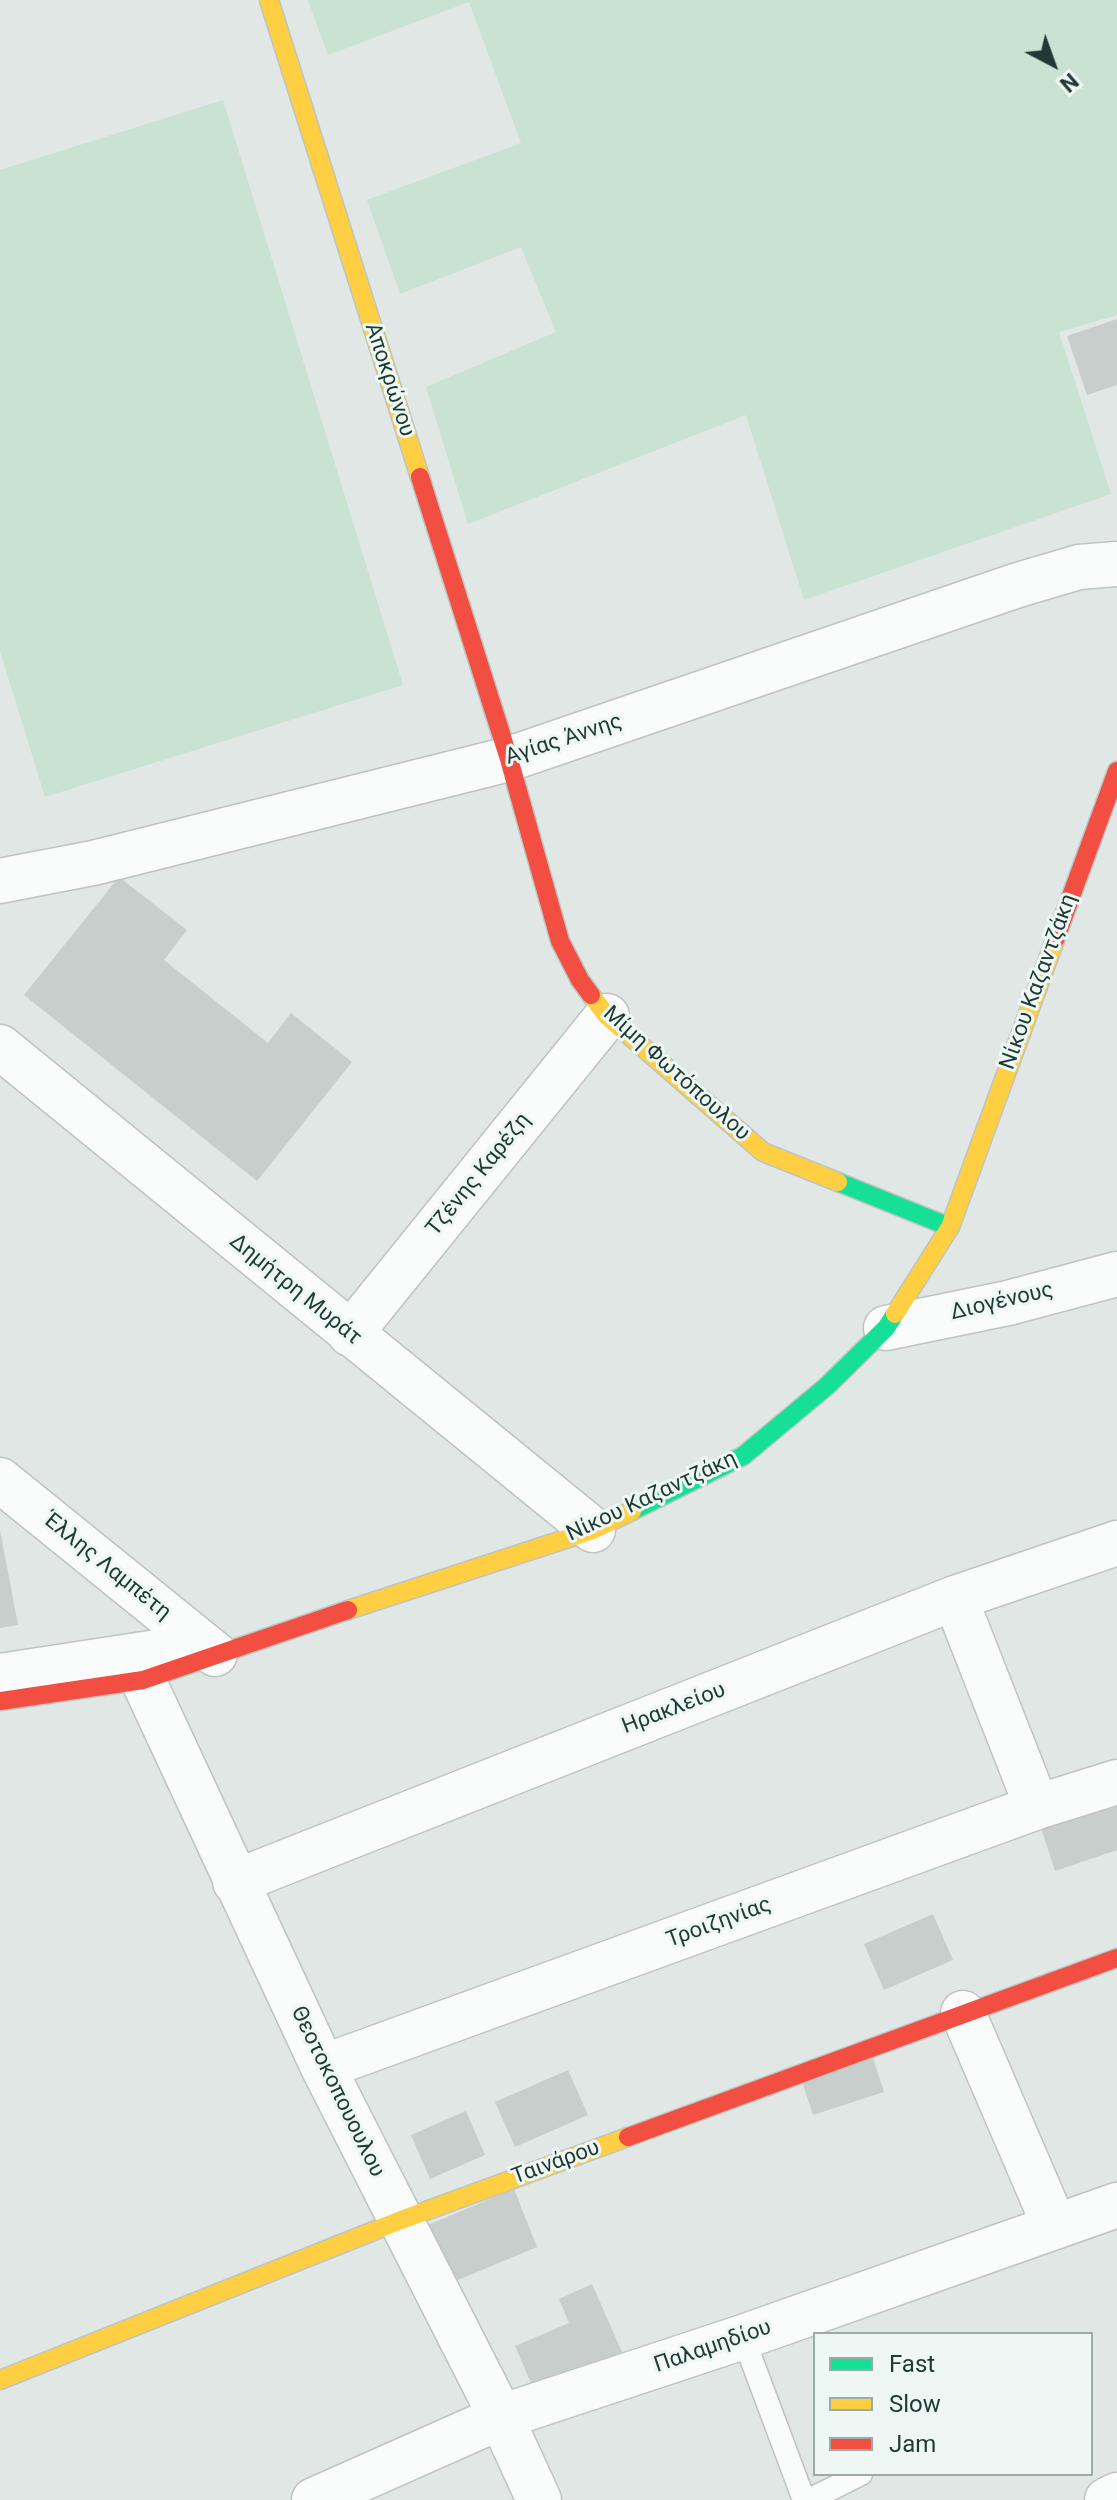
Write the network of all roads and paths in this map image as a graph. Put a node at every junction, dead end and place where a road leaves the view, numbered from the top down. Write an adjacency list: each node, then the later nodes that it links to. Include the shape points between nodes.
1 (269, 0): 3 (street, Αποκρώνου)
2 (1117, 564): 3 (street, Αγίας Άννης, via 1079,567 1018,585)
3 (509, 759): 5 (street, Αγίας Άννης); 6 (street, Μίμη Φωτόπουλου, via 560,941)
4 (1117, 771): 8 (street, Νίκου Καζαντζάκη)
5 (0, 881)
6 (607, 1016): 8 (street, Μίμη Φωτόπουλου, via 763,1152); 11 (street, Τζένης Καρέζη)
7 (0, 1047): 11 (street, Δημήτρη Μυράτ)
8 (950, 1227): 10 (street, Νίκου Καζαντζάκη)
9 (1117, 1274): 10 (street, Διογένους)
10 (886, 1328): 13 (street, Νίκου Καζαντζάκη, via 743,1456)
11 (350, 1334): 13 (street, Δημήτρη Μυράτ)
12 (0, 1480): 16 (street, Έλλης Λαμπέτη)
13 (593, 1530): 16 (street, Νίκου Καζαντζάκη)
14 (1117, 1543): 15 (street, Ηρακλείου)
15 (955, 1598): 21 (street); 22 (street, Ηρακλείου)
16 (215, 1654): 17 (street, Νίκου Καζαντζάκη, via 157,1652); 18 (street, Νίκου Καζαντζάκη)
17 (0, 1676)
18 (143, 1680): 19 (street, Νίκου Καζαντζάκη); 22 (street, Θεοτοκοπουουλου)
19 (0, 1701)
20 (1117, 1782): 21 (street, Τροιζηνίας)
21 (1037, 1807): 25 (street, Τροιζηνίας)
22 (235, 1882): 25 (street, Θεοτοκοπουουλου)
23 (1117, 1958): 24 (street, Ταινάρου)
24 (963, 2013): 27 (street, Ταινάρου); 28 (street)
25 (323, 2067): 27 (street, Θεοτοκοπουουλου)
26 (1117, 2205): 28 (street, Παλαμηδίου)
27 (401, 2220): 30 (street, Ταινάρου); 31 (street, Θεοτοκοπουουλου)
28 (1055, 2227): 29 (street, Παλαμηδίου)
29 (743, 2337): 31 (street, Παλαμηδίου); 36 (lane)
30 (0, 2380)
31 (501, 2417): 34 (street, Παλαμηδίου); 35 (street, Θεοτοκοπουουλου)
32 (857, 2476): 36 (lane)
33 (1117, 2495): 37 (street)
34 (314, 2500)
35 (539, 2500)
36 (807, 2500)
37 (1107, 2500)

